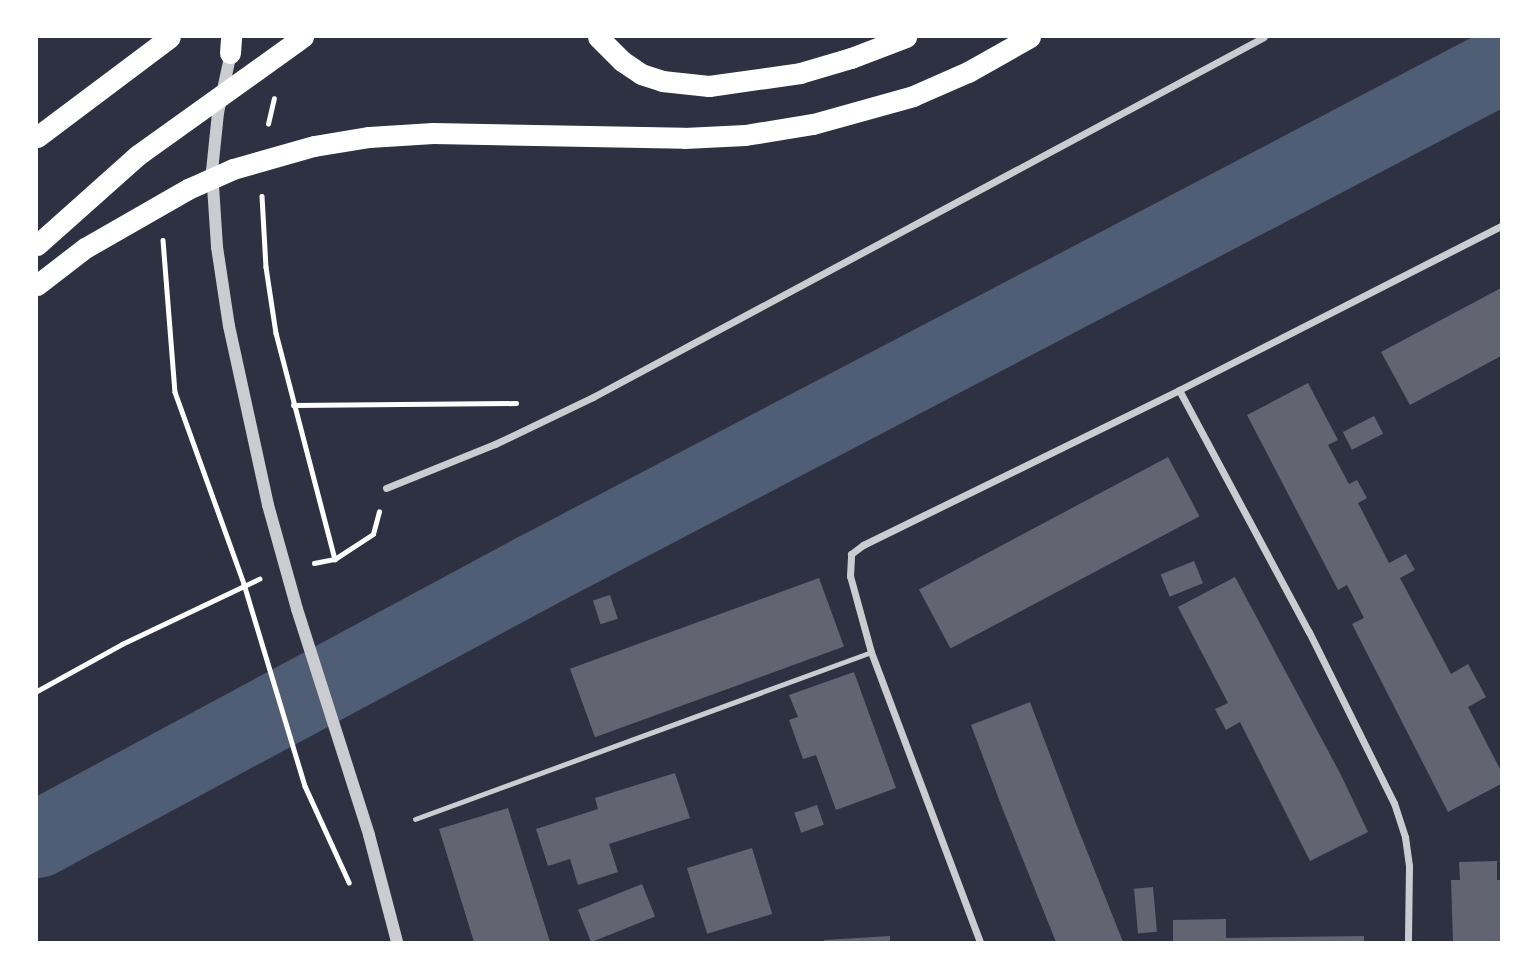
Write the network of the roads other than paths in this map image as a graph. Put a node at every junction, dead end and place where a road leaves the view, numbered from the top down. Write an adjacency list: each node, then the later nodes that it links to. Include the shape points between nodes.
1 (170, 37): 8 (highway)
2 (303, 37): 10 (highway, via 138,155)
3 (598, 37): 4 (highway, via 641,74 709,86 800,73)
4 (906, 37)
5 (1030, 37): 11 (highway, via 913,96 813,124 745,135 433,133 369,137 300,150 233,169 141,214)
6 (1265, 37): 13 (street, via 593,397 495,444)
7 (233, 42): 16 (street, via 212,171 217,247 247,416 297,608)
8 (37, 136)
9 (1501, 226): 12 (street)
10 (37, 246)
11 (37, 285)
12 (1179, 390): 14 (street, via 851,554 850,576); 18 (street, via 1309,632 1394,803 1409,866)
13 (386, 488)
14 (871, 652): 15 (lane); 17 (street)
15 (415, 819)
16 (397, 942)
17 (979, 942)
18 (1408, 942)

